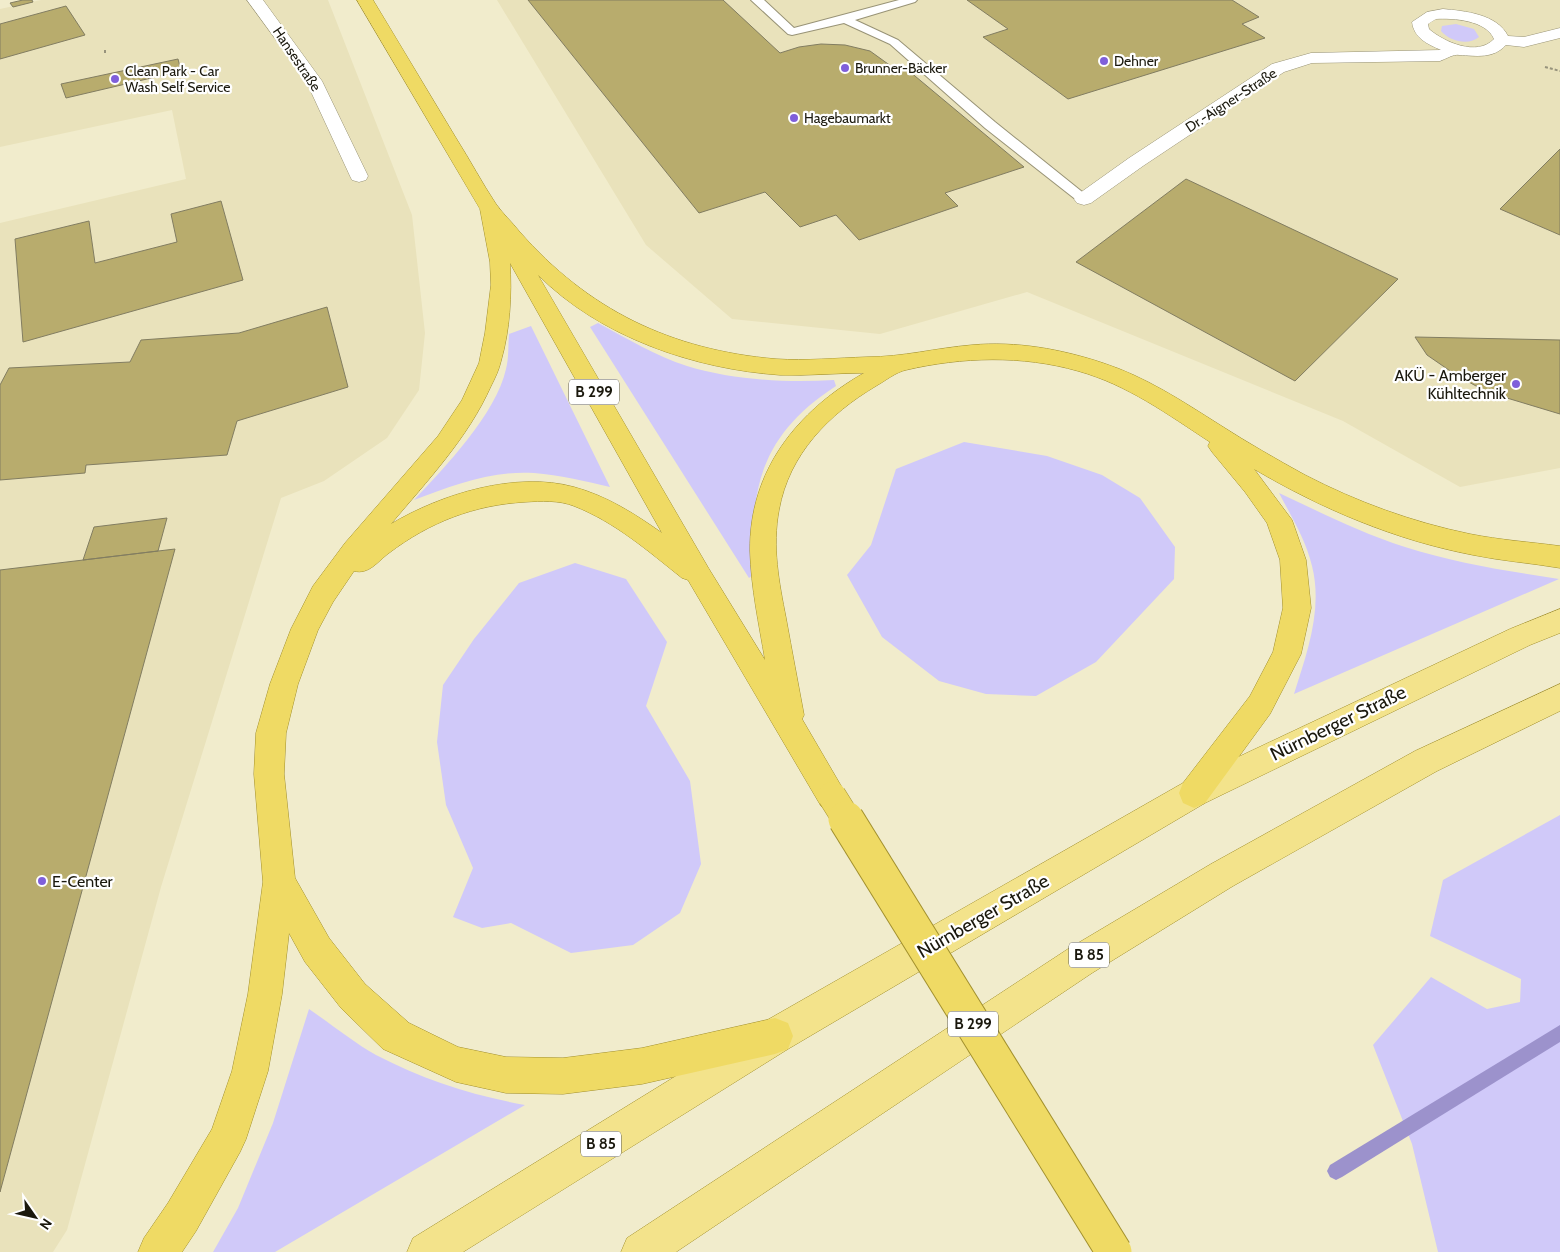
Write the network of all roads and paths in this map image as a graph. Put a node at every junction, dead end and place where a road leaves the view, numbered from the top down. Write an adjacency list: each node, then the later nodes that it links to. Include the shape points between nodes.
1 (255, 0): 11 (street, Hansestraße, via 314,81)
2 (365, 0): 13 (highway, B 299)
3 (757, 0): 5 (lane, via 792,32)
4 (911, 0): 5 (lane)
5 (845, 19): 12 (lane, via 894,42 990,125)
6 (1560, 32): 7 (street, via 1524,42)
7 (1502, 40): 9 (street, Dr.-Aigner-Straße, via 1499,46 1487,51); 9 (street, Dr.-Aigner-Straße, via 1498,31 1469,17 1432,15 1420,22 1426,37)
8 (105, 50): 10 (path)
9 (1456, 50): 12 (street, Dr.-Aigner-Straße, via 1440,56 1311,58 1278,68)
10 (105, 56)
11 (358, 176)
12 (1084, 199)
13 (489, 208): 14 (highway, via 538,264 568,291 601,312 663,342 730,361 774,367); 17 (highway, B 299); 18 (highway, via 501,284 490,363 472,403 446,442 354,550)
14 (899, 364): 15 (highway, via 984,352 1031,354 1115,375 1155,393); 21 (highway, via 834,403 809,425 774,479 766,508 763,549)
15 (1201, 424): 16 (highway, via 1315,491 1394,524 1482,547); 22 (highway, via 1254,485 1278,520 1294,560 1297,608 1288,654 1260,706)
16 (1560, 556)
17 (700, 577): 18 (highway, via 642,532 608,512 579,498 541,491 494,494 455,503 410,525 376,547); 21 (highway, B 299)
18 (323, 594): 23 (highway, via 305,629 284,684 271,733 269,774)
19 (1560, 621): 22 (main road, Nürnberger Straße / B 85, via 1339,722)
20 (1560, 697): 27 (main road, B 85, via 1426,761 1222,874 1080,961)
21 (792, 733): 28 (highway, B 299, bridge)
22 (1194, 793): 24 (main road, Nürnberger Straße / B 85)
23 (279, 882): 24 (highway, via 317,950 353,996 396,1036 456,1064 506,1075 563,1076 642,1066); 25 (highway, via 265,994 250,1072 227,1139)
24 (775, 1036): 26 (main road, Nürnberger Straße / B 85)
25 (158, 1252)
26 (427, 1252)
27 (641, 1252)
28 (1114, 1252)

